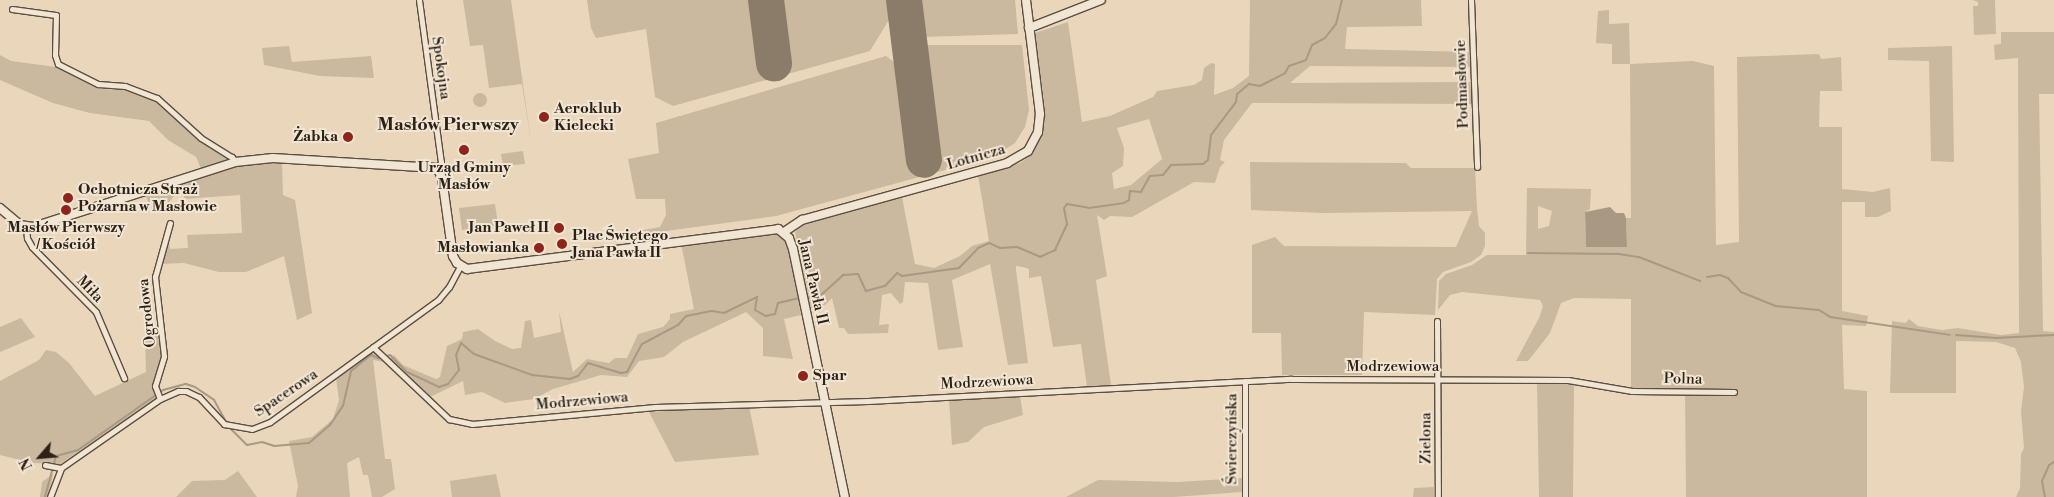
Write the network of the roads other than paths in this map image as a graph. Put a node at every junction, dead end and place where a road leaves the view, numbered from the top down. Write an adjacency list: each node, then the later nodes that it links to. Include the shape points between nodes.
1 (419, 0): 9 (street, Spokojna, via 441,162)
2 (1026, 0): 6 (street, Lotnicza)
3 (1101, 0): 6 (street)
4 (1471, 0): 8 (street, Podmasłowie)
5 (12, 8): 7 (street, via 56,15 55,56 58,64 98,84 125,86 157,98)
6 (1030, 28): 13 (street, Lotnicza, via 1040,124 1034,144 1022,156 802,220)
7 (235, 162): 9 (street, via 273,158 426,165); 12 (street, via 136,191 42,225)
8 (1477, 167)
9 (438, 169): 14 (street, via 452,252)
10 (0, 208): 12 (street)
11 (170, 223): 22 (street, Ogrodowa, via 155,277 164,356 155,391)
12 (26, 227): 17 (street, Miła, via 32,247 96,312)
13 (784, 232): 14 (street, Jana Pawła II, via 770,228 473,270); 23 (street, Jana Pawła II, via 792,242)
14 (460, 266): 16 (street, Spacerowa, via 445,293)
15 (1436, 321): 18 (street, Zielona)
16 (375, 349): 22 (street, Spacerowa, via 270,422 252,429 227,424 194,393 178,391); 23 (street, Modrzewiowa, via 450,419 472,424 655,407)
17 (124, 378)
18 (1438, 379): 19 (street, Modrzewiowa); 20 (street, Modrzewiowa, via 1568,380); 29 (street, Zielona)
19 (1245, 380): 23 (street, Modrzewiowa); 28 (street, Świerczyńska)
20 (1632, 391): 21 (street, Polna)
21 (1734, 392)
22 (159, 398): 25 (street, Spacerowa)
23 (825, 402): 27 (street, Jana Pawła II)
24 (47, 465): 25 (street)
25 (61, 468): 26 (street)
26 (50, 497)
27 (845, 497)
28 (1245, 497)
29 (1438, 497)

